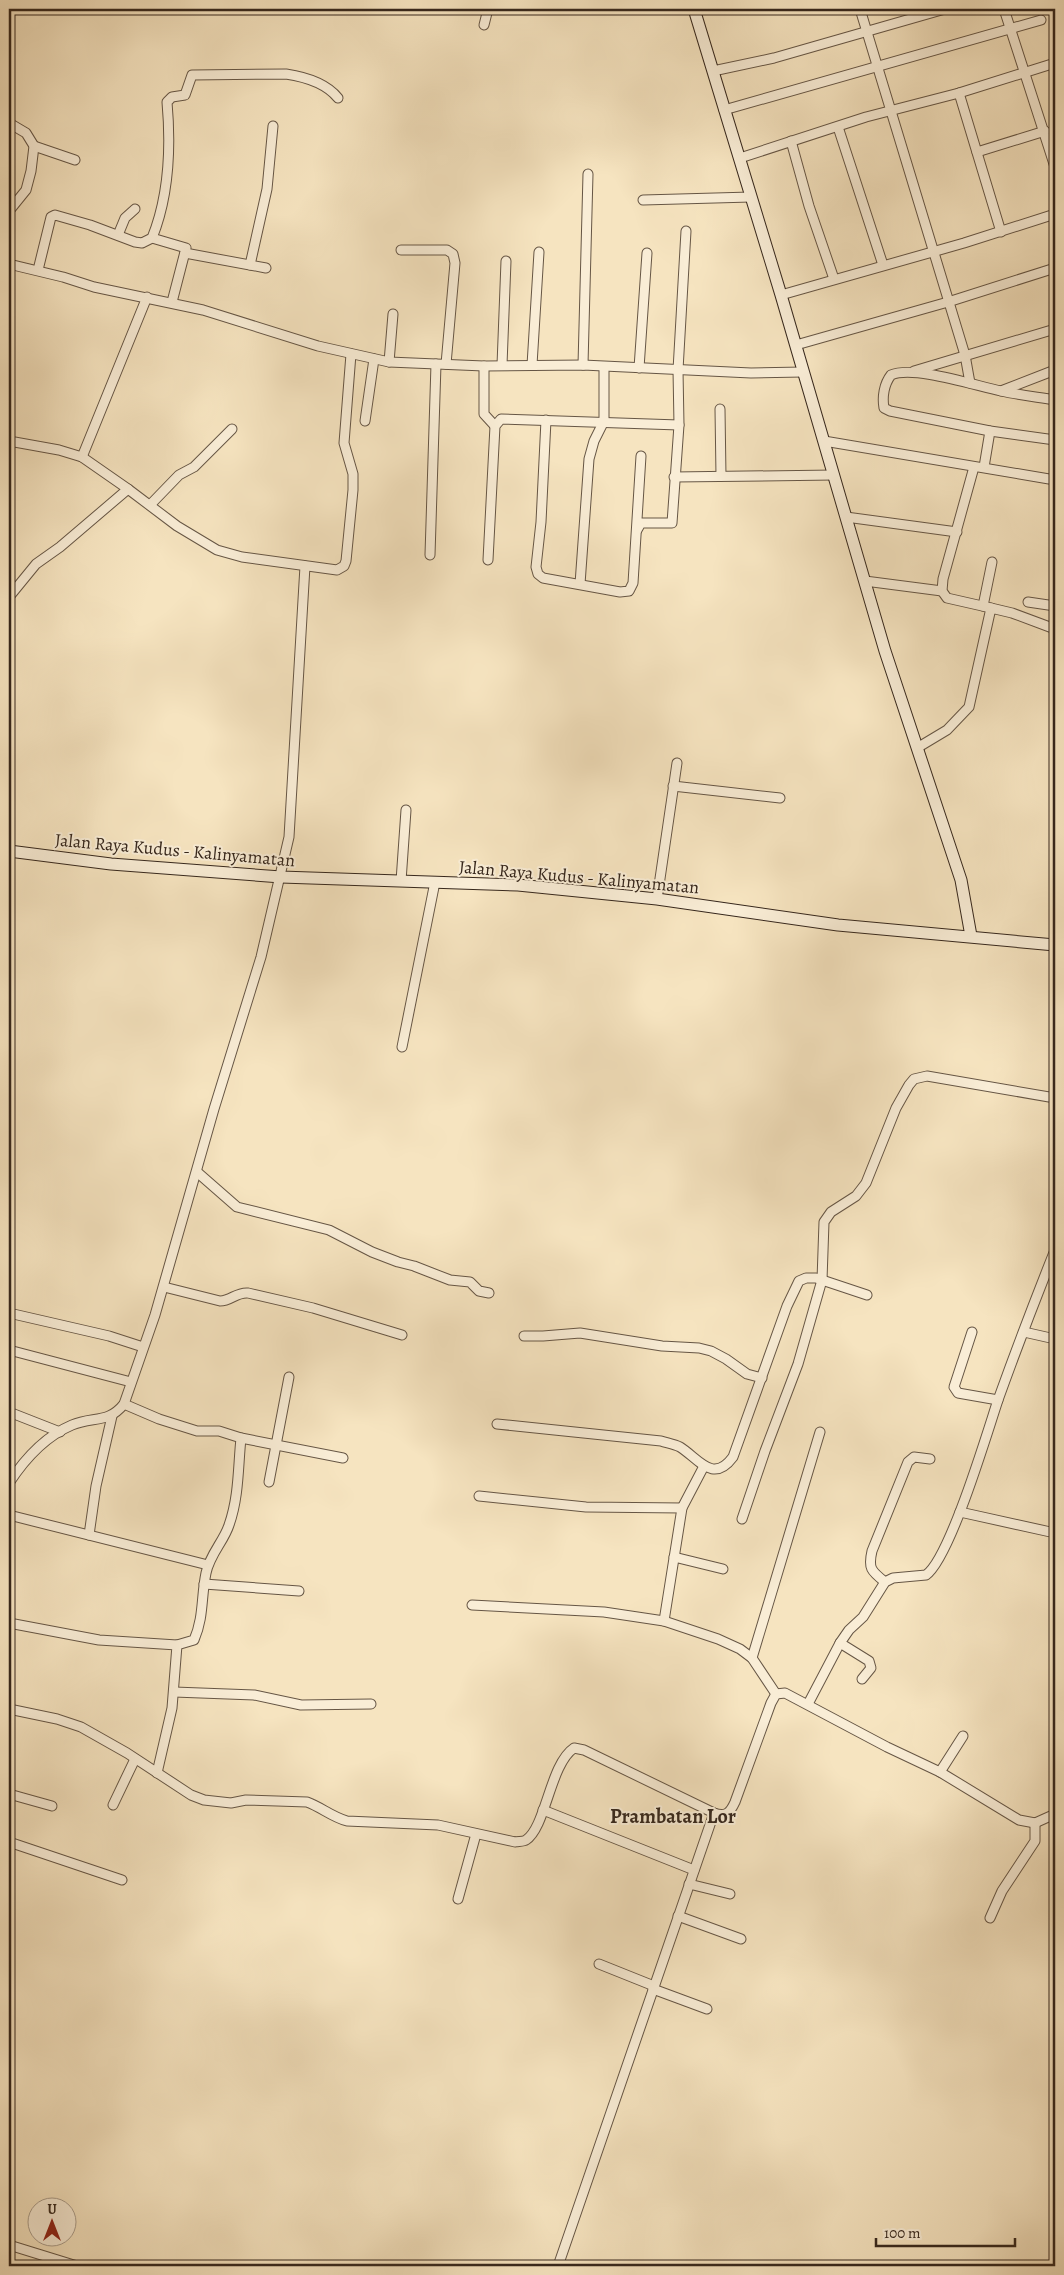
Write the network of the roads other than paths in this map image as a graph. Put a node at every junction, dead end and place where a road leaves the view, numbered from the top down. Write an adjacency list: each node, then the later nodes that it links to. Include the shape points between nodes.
1 (488, 9): 7 (street)
2 (694, 9): 12 (main road)
3 (860, 9): 9 (street)
4 (945, 9): 9 (street)
5 (1004, 9): 8 (street)
6 (1041, 20): 8 (street)
7 (484, 25)
8 (1010, 29): 11 (street); 13 (street)
9 (866, 32): 11 (street); 12 (street)
10 (1055, 63): 13 (street)
11 (877, 67): 16 (street); 17 (street)
12 (713, 71): 16 (main road)
13 (1026, 73): 14 (street); 21 (street)
14 (960, 93): 17 (street); 24 (street)
15 (338, 98): 37 (street, via 330,89 301,76 192,75 185,95 172,97 167,102 169,163)
16 (724, 110): 25 (main road)
17 (890, 110): 20 (street); 39 (street)
18 (9, 123): 23 (street, via 26,133)
19 (273, 126): 46 (street, via 267,189)
20 (838, 127): 22 (street); 45 (street)
21 (1045, 131): 24 (street); 27 (street)
22 (791, 141): 25 (street); 50 (street)
23 (34, 146): 26 (street); 32 (street, via 26,190)
24 (977, 152): 35 (street)
25 (740, 158): 29 (main road)
26 (75, 160)
27 (1055, 167)
28 (588, 174): 66 (street)
29 (751, 197): 30 (street); 51 (main road)
30 (643, 200)
31 (135, 209): 36 (street, via 125,218)
32 (9, 211)
33 (1055, 214): 35 (street)
34 (686, 231): 70 (street)
35 (1000, 232): 39 (street)
36 (118, 235): 37 (street, via 139,243); 49 (street, via 64,216 52,216)
37 (152, 238): 41 (street, via 186,248)
38 (401, 250): 63 (street, via 447,250 453,254 455,263)
39 (933, 251): 45 (street); 54 (street)
40 (538, 252): 65 (street)
41 (185, 253): 46 (street); 53 (street)
42 (647, 253): 69 (street)
43 (506, 261): 64 (street)
44 (9, 264): 49 (street)
45 (883, 264): 50 (street)
46 (250, 265): 47 (street)
47 (266, 268)
48 (1055, 268): 54 (street)
49 (38, 270): 52 (street, via 94,288)
50 (834, 279): 51 (street)
51 (781, 295): 57 (main road)
52 (146, 298): 53 (street); 89 (street)
53 (172, 302): 58 (street)
54 (948, 302): 57 (street); 59 (street)
55 (393, 314): 61 (street)
56 (1055, 329): 59 (street)
57 (796, 345): 72 (main road)
58 (351, 354): 60 (street); 103 (street, via 344,443 353,474 353,490 346,561 337,570)
59 (964, 355): 73 (street); 74 (street)
60 (374, 359): 61 (street); 79 (street)
61 (389, 362): 62 (street)
62 (436, 364): 63 (street); 100 (street)
63 (446, 364): 67 (street)
64 (502, 365): 65 (street); 67 (street)
65 (532, 365): 66 (street)
66 (583, 365): 68 (street)
67 (484, 366): 82 (street, via 484,414)
68 (604, 368): 69 (street); 80 (street)
69 (639, 368): 70 (street)
70 (678, 370): 72 (street); 81 (street)
71 (1055, 370): 75 (street)
72 (803, 372): 87 (main road)
73 (913, 372): 74 (street); 84 (street, via 891,375 885,387 884,408)
74 (970, 383): 75 (street)
75 (1001, 391): 76 (street)
76 (1055, 400)
77 (720, 409): 92 (street)
78 (546, 420): 80 (street); 82 (street, via 506,418); 105 (street, via 542,522 536,567 544,578)
79 (365, 421)
80 (604, 421): 81 (street); 105 (street, via 589,459)
81 (679, 425): 93 (street)
82 (495, 426): 101 (street)
83 (232, 429): 96 (street, via 194,468 179,476)
84 (990, 431): 85 (street); 90 (street)
85 (1055, 440)
86 (9, 441): 89 (street)
87 (824, 441): 90 (street); 91 (main road)
88 (641, 456): 98 (street)
89 (82, 457): 95 (street)
90 (979, 467): 94 (street); 99 (street)
91 (834, 475): 92 (street); 97 (main road)
92 (721, 476): 93 (street)
93 (674, 477): 98 (street, via 672,523 641,523)
94 (1055, 480)
95 (128, 488): 96 (street); 107 (street, via 36,564)
96 (150, 505): 103 (street, via 222,552)
97 (846, 517): 99 (street); 104 (main road)
98 (637, 530): 105 (street, via 633,583 629,591)
99 (956, 532): 106 (street)
100 (430, 555)
101 (488, 560)
102 (992, 562): 110 (street)
103 (305, 566): 118 (street, via 289,836)
104 (865, 581): 106 (street); 112 (main road)
105 (580, 584)
106 (942, 591): 110 (street, via 947,598)
107 (9, 597)
108 (1028, 602): 109 (street)
109 (1055, 606)
110 (987, 607): 111 (street); 112 (street, via 969,707 948,730)
111 (1055, 629)
112 (917, 748): 122 (main road, via 962,880)
113 (677, 763): 114 (street)
114 (673, 786): 115 (street); 121 (street)
115 (780, 798)
116 (406, 810): 119 (street)
117 (9, 851): 118 (main road, Jalan Raya Kudus - Kalinyamatan, via 111,864)
118 (281, 877): 119 (main road, Jalan Raya Kudus - Kalinyamatan); 126 (street)
119 (401, 881): 120 (main road, Jalan Raya Kudus - Kalinyamatan)
120 (435, 882): 121 (main road, Jalan Raya Kudus - Kalinyamatan, via 518,885); 124 (street)
121 (657, 899): 122 (main road, Jalan Raya Kudus - Kalinyamatan, via 838,925)
122 (971, 936): 123 (main road, Jalan Raya Kudus - Kalinyamatan)
123 (1055, 945)
124 (402, 1047)
125 (1055, 1098): 128 (street, via 927,1076 914,1079 896,1108 866,1183 856,1196 831,1212 824,1222)
126 (197, 1172): 129 (street); 130 (street, via 238,1206 329,1230 372,1252 450,1280 470,1282 479,1291)
127 (1055, 1250): 134 (street)
128 (822, 1280): 131 (street); 141 (street, via 806,1278 799,1281 793,1290); 161 (street, via 798,1364)
129 (164, 1287): 135 (street, via 220,1301 248,1293); 138 (street)
130 (489, 1293)
131 (867, 1295)
132 (9, 1313): 138 (street)
133 (972, 1332): 143 (street, via 955,1390)
134 (1024, 1332): 137 (street); 143 (street)
135 (402, 1335)
136 (524, 1336): 141 (street, via 580,1333 662,1346 699,1348 726,1359 747,1374)
137 (1055, 1339)
138 (143, 1347): 142 (street)
139 (9, 1350): 142 (street)
140 (289, 1377): 151 (street)
141 (762, 1378): 154 (street, via 733,1457 720,1469 711,1470)
142 (131, 1382): 144 (street)
143 (998, 1400): 159 (street)
144 (124, 1404): 146 (street); 150 (street, via 197,1431 219,1431)
145 (9, 1412): 148 (street)
146 (112, 1416): 148 (street, via 82,1421); 163 (street)
147 (497, 1424): 154 (street, via 661,1441 678,1446)
148 (60, 1432): 156 (street, via 26,1460)
149 (820, 1432): 175 (street)
150 (241, 1438): 151 (street); 165 (street, via 238,1482 230,1522)
151 (275, 1445): 152 (street); 155 (street)
152 (343, 1458)
153 (930, 1459): 167 (street, via 914,1457 908,1462 872,1550 869,1564 874,1574)
154 (704, 1466): 158 (street)
155 (269, 1482)
156 (9, 1483)
157 (479, 1496): 158 (street, via 586,1507)
158 (682, 1508): 164 (street)
159 (960, 1512): 162 (street); 167 (street, via 929,1573)
160 (9, 1515): 163 (street)
161 (742, 1519)
162 (1055, 1533)
163 (89, 1535): 165 (street)
164 (674, 1557): 166 (street); 171 (street)
165 (208, 1565): 168 (street)
166 (723, 1569)
167 (884, 1582): 173 (street, via 863,1617)
168 (204, 1584): 169 (street); 174 (street, via 203,1611 194,1640)
169 (299, 1592)
170 (472, 1605): 171 (street, via 604,1612)
171 (664, 1621): 175 (street, via 730,1644)
172 (9, 1624): 174 (street, via 99,1640)
173 (840, 1643): 176 (street, via 869,1661 871,1668); 180 (street)
174 (177, 1645): 177 (street)
175 (752, 1658): 178 (street)
176 (862, 1679)
177 (174, 1692): 179 (street, via 254,1695 301,1705); 185 (street)
178 (776, 1694): 180 (street, via 790,1694); 190 (street, via 731,1810 725,1815)
179 (371, 1704)
180 (808, 1704): 184 (street)
181 (9, 1709): 183 (street, via 71,1723)
182 (963, 1736): 184 (street)
183 (135, 1759): 185 (street); 187 (street)
184 (940, 1772): 192 (street, via 1020,1820)
185 (157, 1773): 193 (street, via 204,1800 307,1802 347,1821 418,1822)
186 (9, 1794): 188 (street)
187 (113, 1805)
188 (52, 1806)
189 (543, 1810): 190 (street, via 555,1777 570,1751 577,1748); 193 (street, via 531,1835 521,1841); 195 (street)
190 (714, 1813): 195 (street)
191 (1055, 1814): 192 (street)
192 (1035, 1823): 201 (street, via 1035,1841 1002,1890)
193 (476, 1834): 199 (street)
194 (9, 1842): 196 (street)
195 (694, 1870): 197 (street)
196 (122, 1880)
197 (689, 1884): 198 (street); 200 (street)
198 (730, 1894)
199 (458, 1899)
200 (678, 1916): 202 (street); 204 (street)
201 (990, 1918)
202 (741, 1939)
203 (599, 1964): 204 (street)
204 (654, 1987): 205 (street); 208 (street)
205 (707, 2009)
206 (9, 2245): 207 (street)
207 (78, 2266)
208 (558, 2266)

